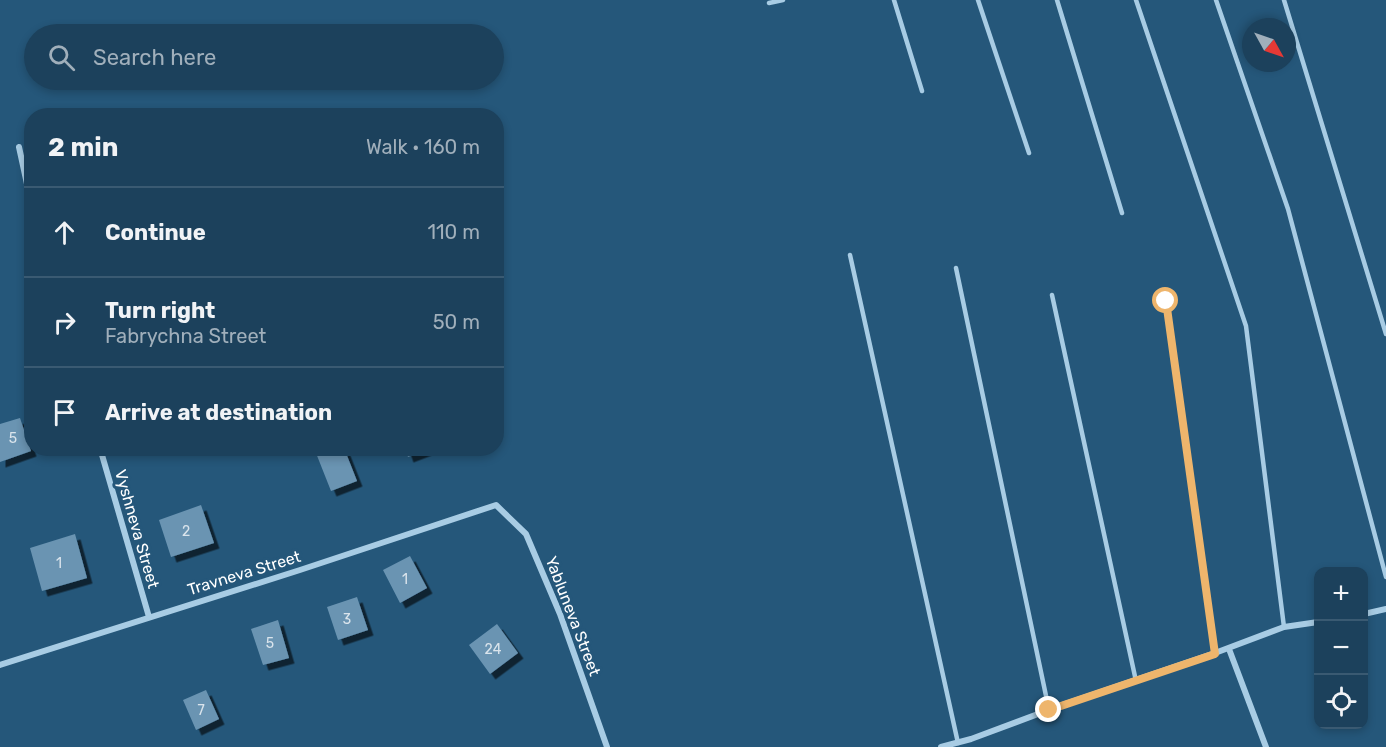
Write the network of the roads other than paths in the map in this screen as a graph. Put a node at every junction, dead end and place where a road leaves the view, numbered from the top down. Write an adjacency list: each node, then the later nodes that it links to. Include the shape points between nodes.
1 (783, 0): 8 (lane)
2 (894, 0): 9 (lane)
3 (978, 0): 11 (lane)
4 (1057, 0): 13 (lane)
5 (1136, 0): 26 (lane, via 1246,326)
6 (1216, 0): 21 (lane, via 1288,209)
7 (1284, 0): 18 (lane)
8 (769, 3)
9 (921, 91)
10 (19, 147): 12 (street)
11 (1029, 153)
12 (24, 170)
13 (1122, 213)
14 (850, 255): 33 (lane)
15 (956, 268): 31 (lane)
16 (1052, 295): 30 (lane)
17 (1166, 301): 28 (lane)
18 (1386, 334)
19 (102, 456): 24 (street, Vyshneva Street)
20 (496, 505): 24 (street, Travneva Street); 34 (street, Yabluneva Street, via 526,534 560,614)
21 (1386, 577)
22 (1386, 609): 23 (street)
23 (1368, 613)
24 (149, 617): 29 (street, Travneva Street)
25 (1314, 623): 26 (street)
26 (1284, 627): 27 (street)
27 (1229, 649): 28 (street); 37 (street)
28 (1215, 654): 30 (street)
29 (0, 665)
30 (1136, 681): 31 (street)
31 (1049, 710): 32 (street)
32 (971, 739): 33 (street); 36 (street)
33 (958, 742): 35 (street)
34 (607, 747)
35 (941, 747)
36 (974, 747)
37 (1266, 747)

